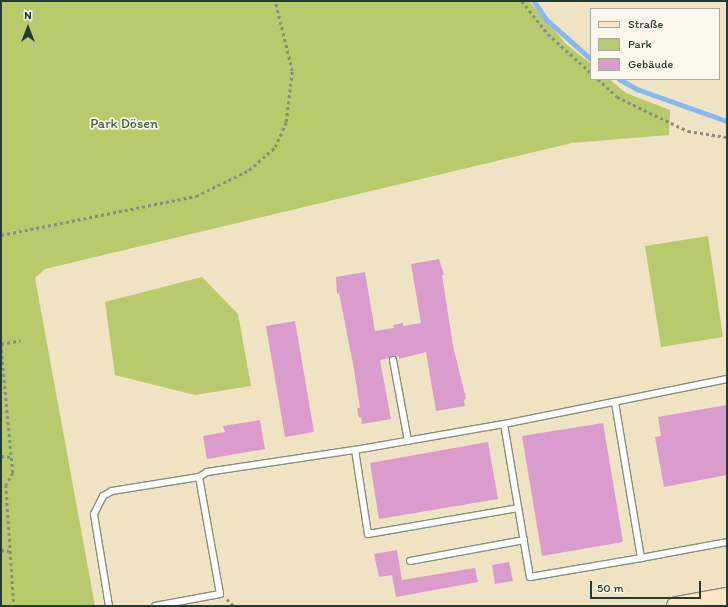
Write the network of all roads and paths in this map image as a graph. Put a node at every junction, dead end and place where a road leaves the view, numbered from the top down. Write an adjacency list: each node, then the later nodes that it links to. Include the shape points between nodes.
1 (275, 1): 6 (path, via 292,71 286,122 276,147 254,165 196,196)
2 (522, 1): 3 (path, via 548,34)
3 (590, 72)
4 (599, 80): 5 (path, via 617,97 688,131)
5 (727, 137)
6 (1, 235)
7 (21, 340): 8 (path)
8 (1, 344): 16 (path)
9 (393, 360): 13 (lane)
10 (727, 379): 11 (lane)
11 (615, 402): 12 (lane); 23 (lane)
12 (504, 424): 13 (lane); 18 (lane)
13 (408, 441): 14 (lane)
14 (355, 450): 17 (lane, via 207,472); 18 (lane, via 368,534)
15 (1, 456): 16 (path)
16 (10, 457): 22 (path, via 12,473 6,485)
17 (199, 478): 27 (lane, via 112,491 103,496 94,514); 28 (lane, via 220,594)
18 (518, 508): 19 (lane)
19 (524, 540): 23 (lane, via 530,577); 24 (lane)
20 (727, 542): 23 (lane)
21 (1, 550): 22 (path)
22 (9, 551): 26 (path)
23 (641, 558)
24 (410, 561)
25 (727, 598): 29 (main road)
26 (14, 606)
27 (109, 606)
28 (156, 606)
29 (676, 606)

